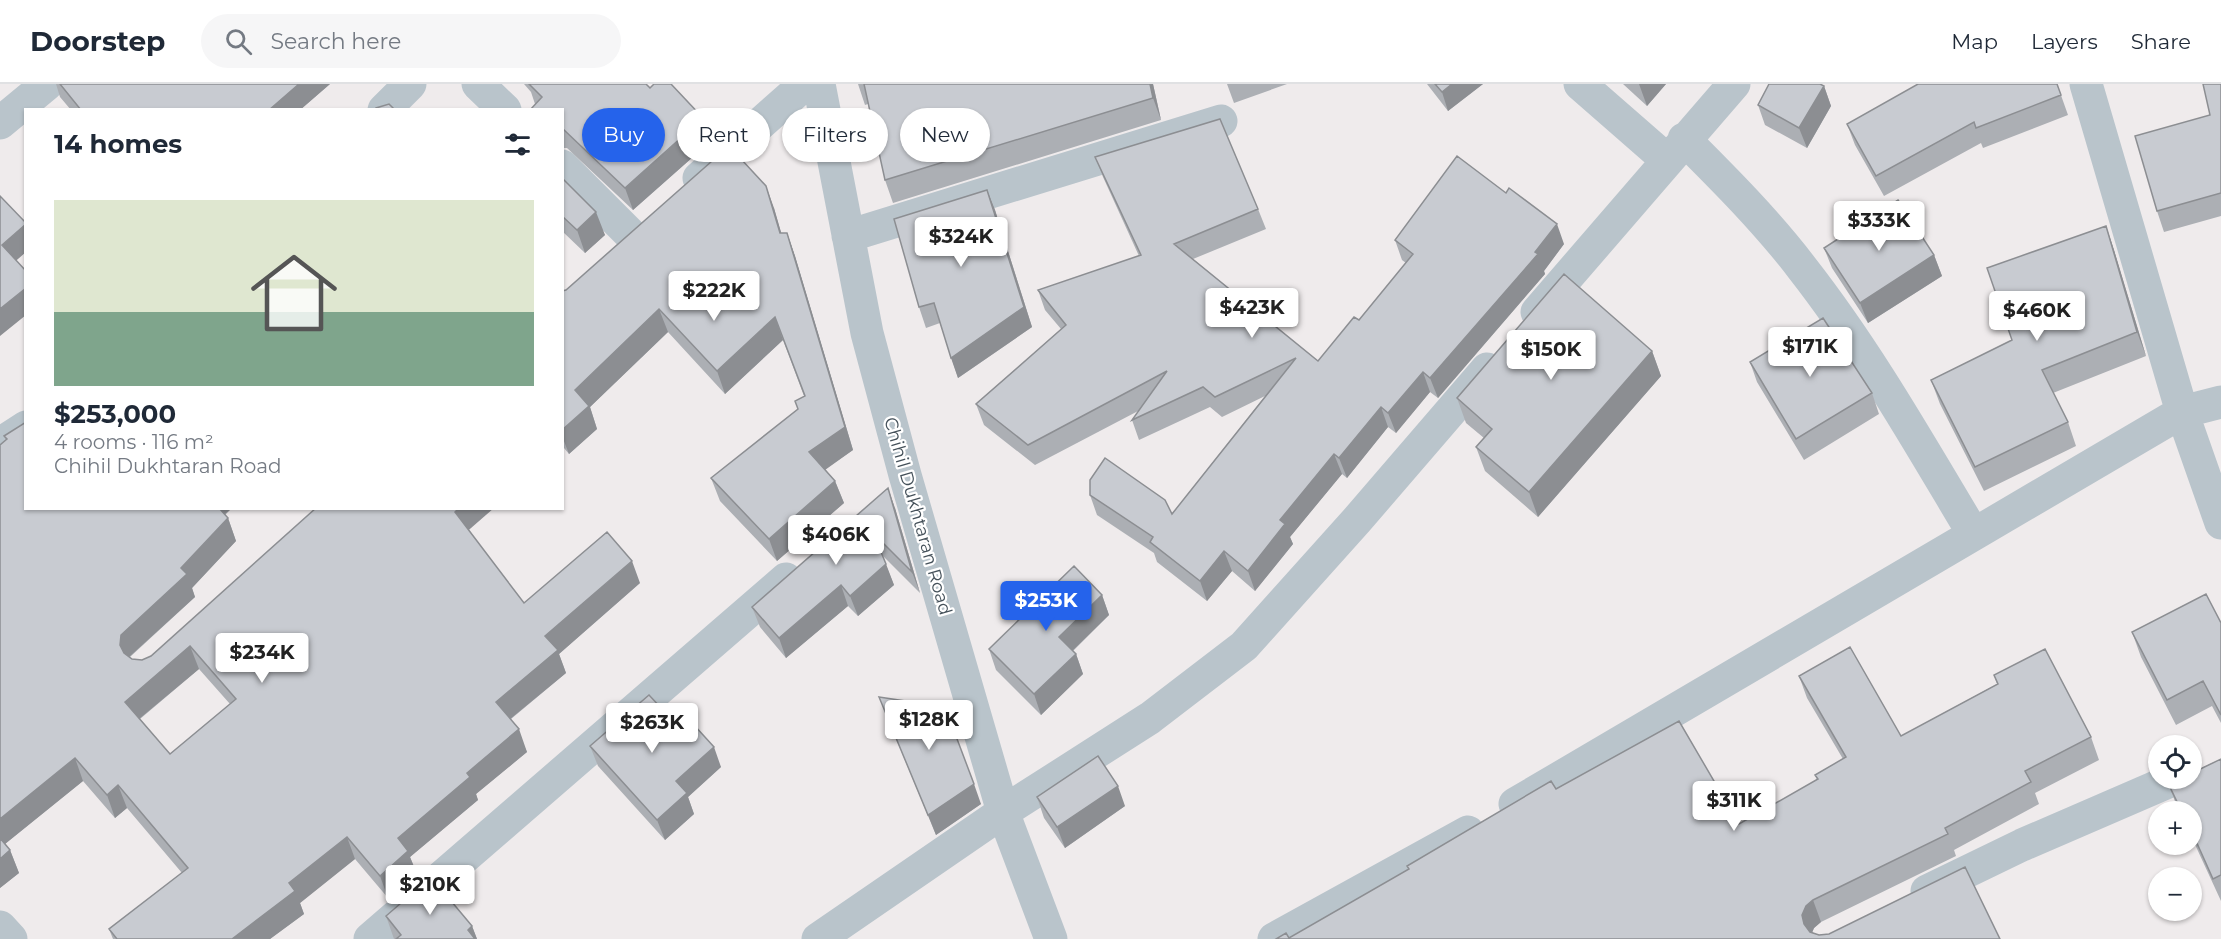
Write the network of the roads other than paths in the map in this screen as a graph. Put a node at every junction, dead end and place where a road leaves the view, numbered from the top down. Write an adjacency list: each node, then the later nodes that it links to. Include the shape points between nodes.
1 (410, 84): 9 (street)
2 (478, 84): 10 (street)
3 (805, 84): 15 (street)
4 (819, 84): 16 (street, Chihil Dukhtaran Road)
5 (1580, 84): 13 (street)
6 (1734, 84): 13 (street)
7 (2086, 84): 19 (street)
8 (34, 88): 12 (street)
9 (386, 108)
10 (503, 108)
11 (1221, 121): 16 (street)
12 (0, 123)
13 (1676, 149): 25 (street, via 1801,266 1891,397); 28 (street, via 1244,646 1150,718)
14 (564, 168): 15 (street)
15 (632, 236): 17 (street)
16 (848, 236): 22 (street, Chihil Dukhtaran Road, via 867,333)
17 (606, 259)
18 (2221, 402): 19 (street)
19 (2182, 412): 24 (street); 25 (street)
20 (24, 428): 21 (street)
21 (0, 444)
22 (905, 475): 23 (street); 28 (street, Chihil Dukhtaran Road)
23 (878, 499)
24 (2221, 523)
25 (1973, 533): 35 (street, via 1469,831)
26 (805, 562): 32 (street)
27 (2152, 789): 29 (street, via 2022,844)
28 (1003, 812): 33 (street); 34 (street, Chihil Dukhtaran Road)
29 (1904, 902)
30 (0, 927): 31 (street)
31 (11, 939)
32 (370, 939)
33 (818, 939)
34 (1051, 939)
35 (1274, 939)

